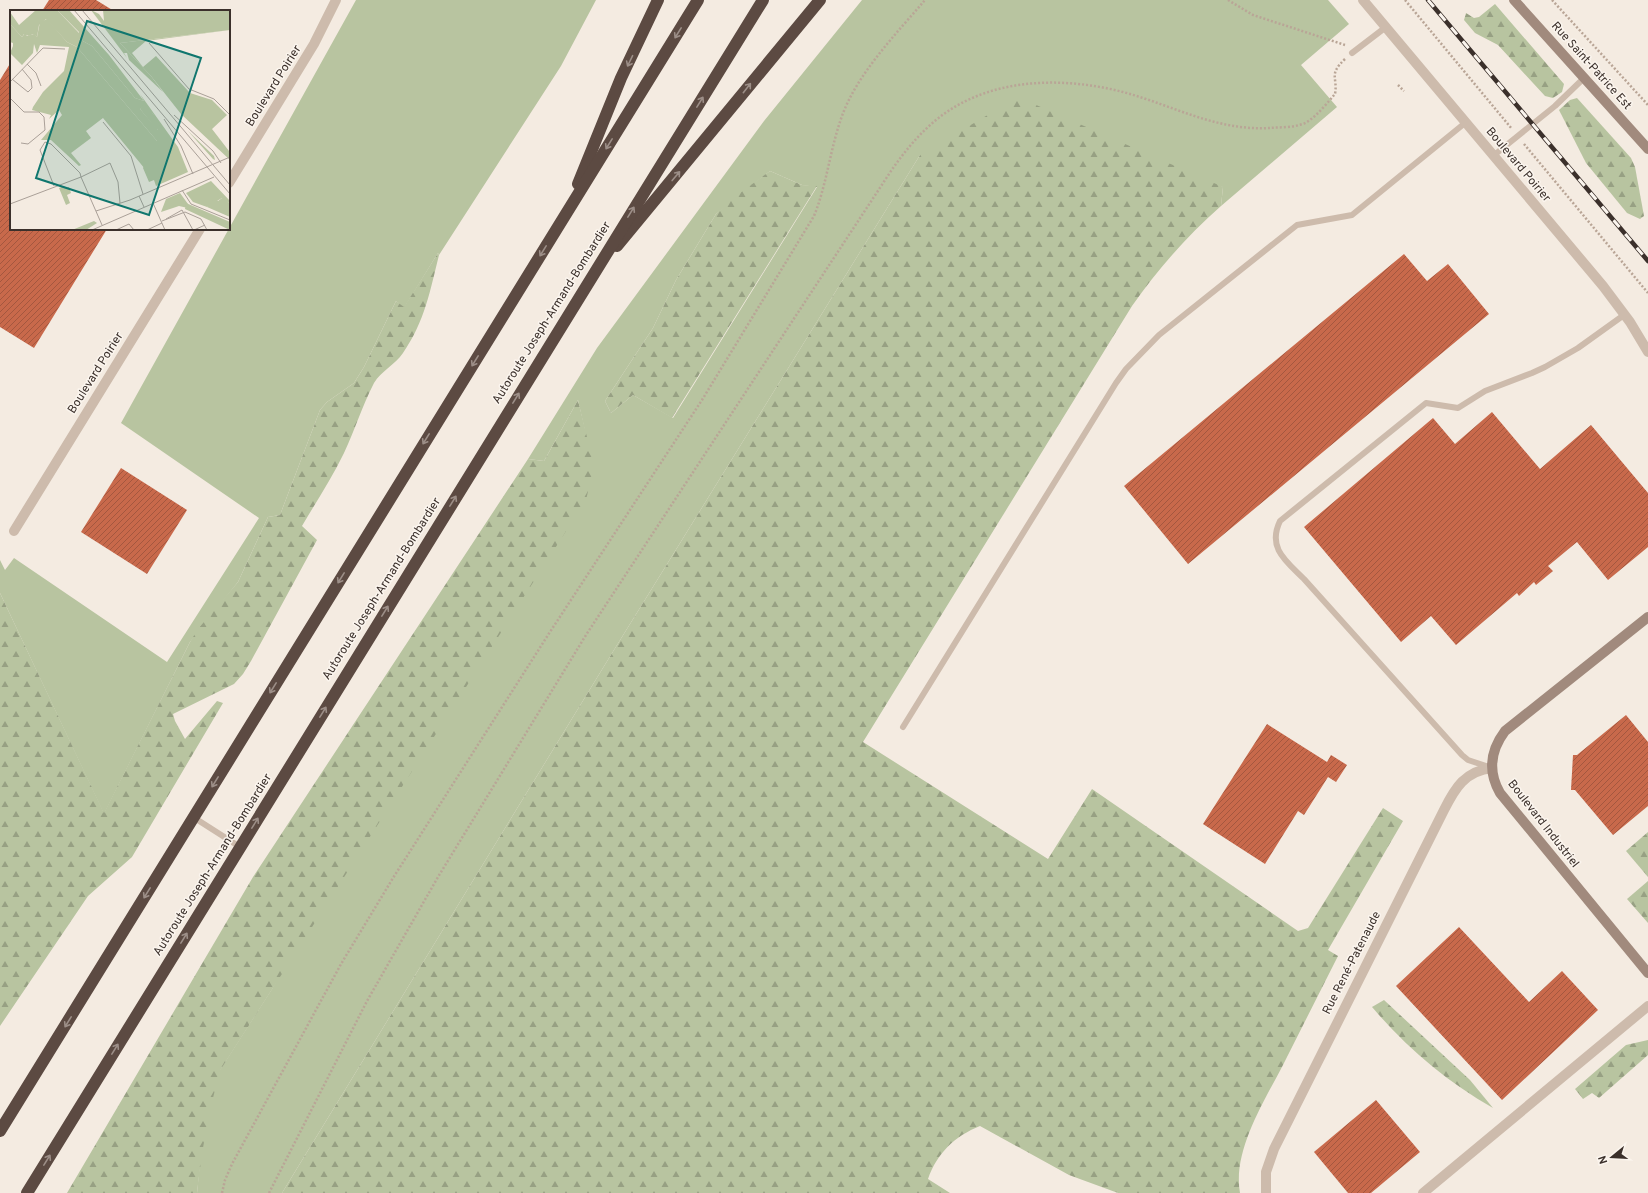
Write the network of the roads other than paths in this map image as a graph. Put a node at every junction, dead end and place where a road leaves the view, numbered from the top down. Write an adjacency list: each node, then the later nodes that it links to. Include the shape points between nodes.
1 (336, 0): 14 (street, Boulevard Poirier, via 314,44)
2 (658, 0): 15 (highway, one-way to 15, via 621,78)
3 (698, 0): 15 (highway, one-way to 15)
4 (763, 0): 17 (highway, Autoroute Joseph-Armand-Bombardier, one-way to 4)
5 (820, 0): 17 (highway, one-way to 5)
6 (1363, 0): 8 (street, Boulevard Poirier)
7 (1517, 1): 10 (street, Rue Saint-Patrice Est)
8 (1386, 27): 9 (lane); 11 (street, Boulevard Poirier)
9 (1352, 53)
10 (1584, 78): 12 (street, Rue Saint-Patrice Est); 13 (lane, via 1555,106)
11 (1465, 123): 13 (street, Boulevard Poirier); 22 (lane, via 1352,215 1297,225 1159,335 1134,359 1116,382)
12 (1648, 149)
13 (1493, 156): 18 (street, Boulevard Poirier)
14 (230, 181)
15 (564, 218): 24 (highway, one-way to 24)
16 (199, 230): 20 (street, Boulevard Poirier)
17 (588, 281): 25 (highway, Autoroute Joseph-Armand-Bombardier, one-way to 17)
18 (1624, 315): 19 (street, Boulevard Poirier); 23 (lane, via 1578,348 1545,367 1485,391 1458,408 1426,403 1280,521 1275,531 1275,540 1284,560 1445,736 1468,760)
19 (1648, 352)
20 (14, 531)
21 (1648, 617): 23 (street, Boulevard Industriel, via 1505,731 1495,748)
22 (902, 727)
23 (1492, 768): 26 (street, Boulevard Industriel, via 1500,793); 30 (street, Rue René-Patenaude, via 1475,771 1461,781 1444,810 1271,1154 1266,1172)
24 (194, 817): 25 (lane); 28 (highway, one-way to 28)
25 (240, 847): 29 (highway, Autoroute Joseph-Armand-Bombardier, one-way to 25)
26 (1648, 973)
27 (1648, 1006): 31 (street)
28 (0, 1131)
29 (27, 1193)
30 (1266, 1193)
31 (1423, 1193)

